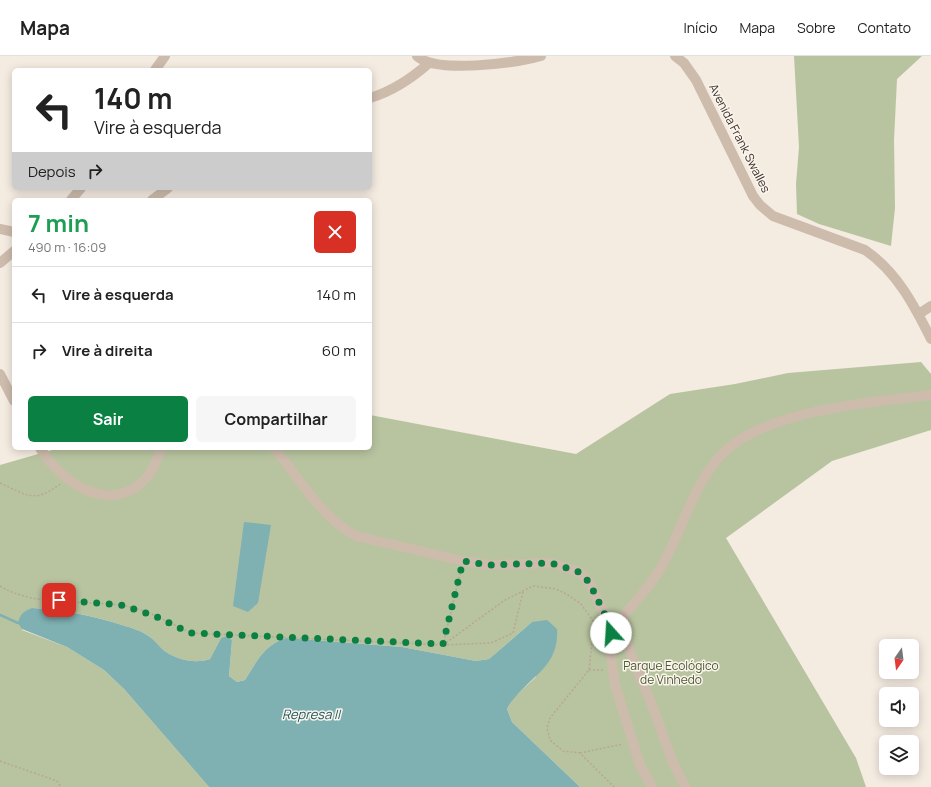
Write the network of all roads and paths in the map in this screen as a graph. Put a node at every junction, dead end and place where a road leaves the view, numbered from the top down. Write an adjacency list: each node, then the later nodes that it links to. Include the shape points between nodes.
1 (165, 56): 6 (street)
2 (417, 56): 5 (street)
3 (541, 56): 5 (street, via 524,61 452,66)
4 (675, 56): 17 (street, Avenida Frank Swalles, via 684,63 696,80 760,205 779,219 865,250 896,278)
5 (429, 64): 7 (street, via 411,79)
6 (156, 68)
7 (372, 97)
8 (79, 190): 10 (street)
9 (165, 190): 11 (street)
10 (73, 198)
11 (155, 198)
12 (0, 229): 13 (street)
13 (12, 232)
14 (12, 253): 15 (street)
15 (0, 263)
16 (931, 306): 17 (street)
17 (919, 314): 18 (street, Avenida Frank Swalles)
18 (931, 339)
19 (0, 374): 21 (street)
20 (931, 395): 30 (street, via 819,411 778,421 751,432 735,443 721,456 708,474 664,562 650,584)
21 (12, 397)
22 (41, 450): 25 (street)
23 (161, 450): 25 (street, via 149,475 133,488 112,496 88,491)
24 (276, 450): 27 (street, via 316,504 342,528 373,541)
25 (66, 479): 26 (path, via 48,493 38,497)
26 (0, 484)
27 (463, 561): 31 (street, via 489,565 551,563 579,572 589,582); 32 (path)
28 (0, 586): 32 (path, via 28,598 121,605 155,616 190,633)
29 (523, 592): 32 (path, via 505,600); 32 (path, via 513,633 491,644); 34 (path, via 533,586 556,589 581,604 594,622)
30 (624, 615): 31 (street); 41 (street, via 626,641 676,772)
31 (612, 629): 33 (street)
32 (443, 644)
33 (612, 669): 34 (path); 35 (street, via 614,685)
34 (589, 670): 36 (path, via 550,718 547,728 550,740 563,750)
35 (631, 742): 36 (path); 40 (street)
36 (580, 753): 39 (path)
37 (0, 761): 38 (path, via 57,781)
38 (61, 787)
39 (614, 787)
40 (652, 787)
41 (686, 787)

